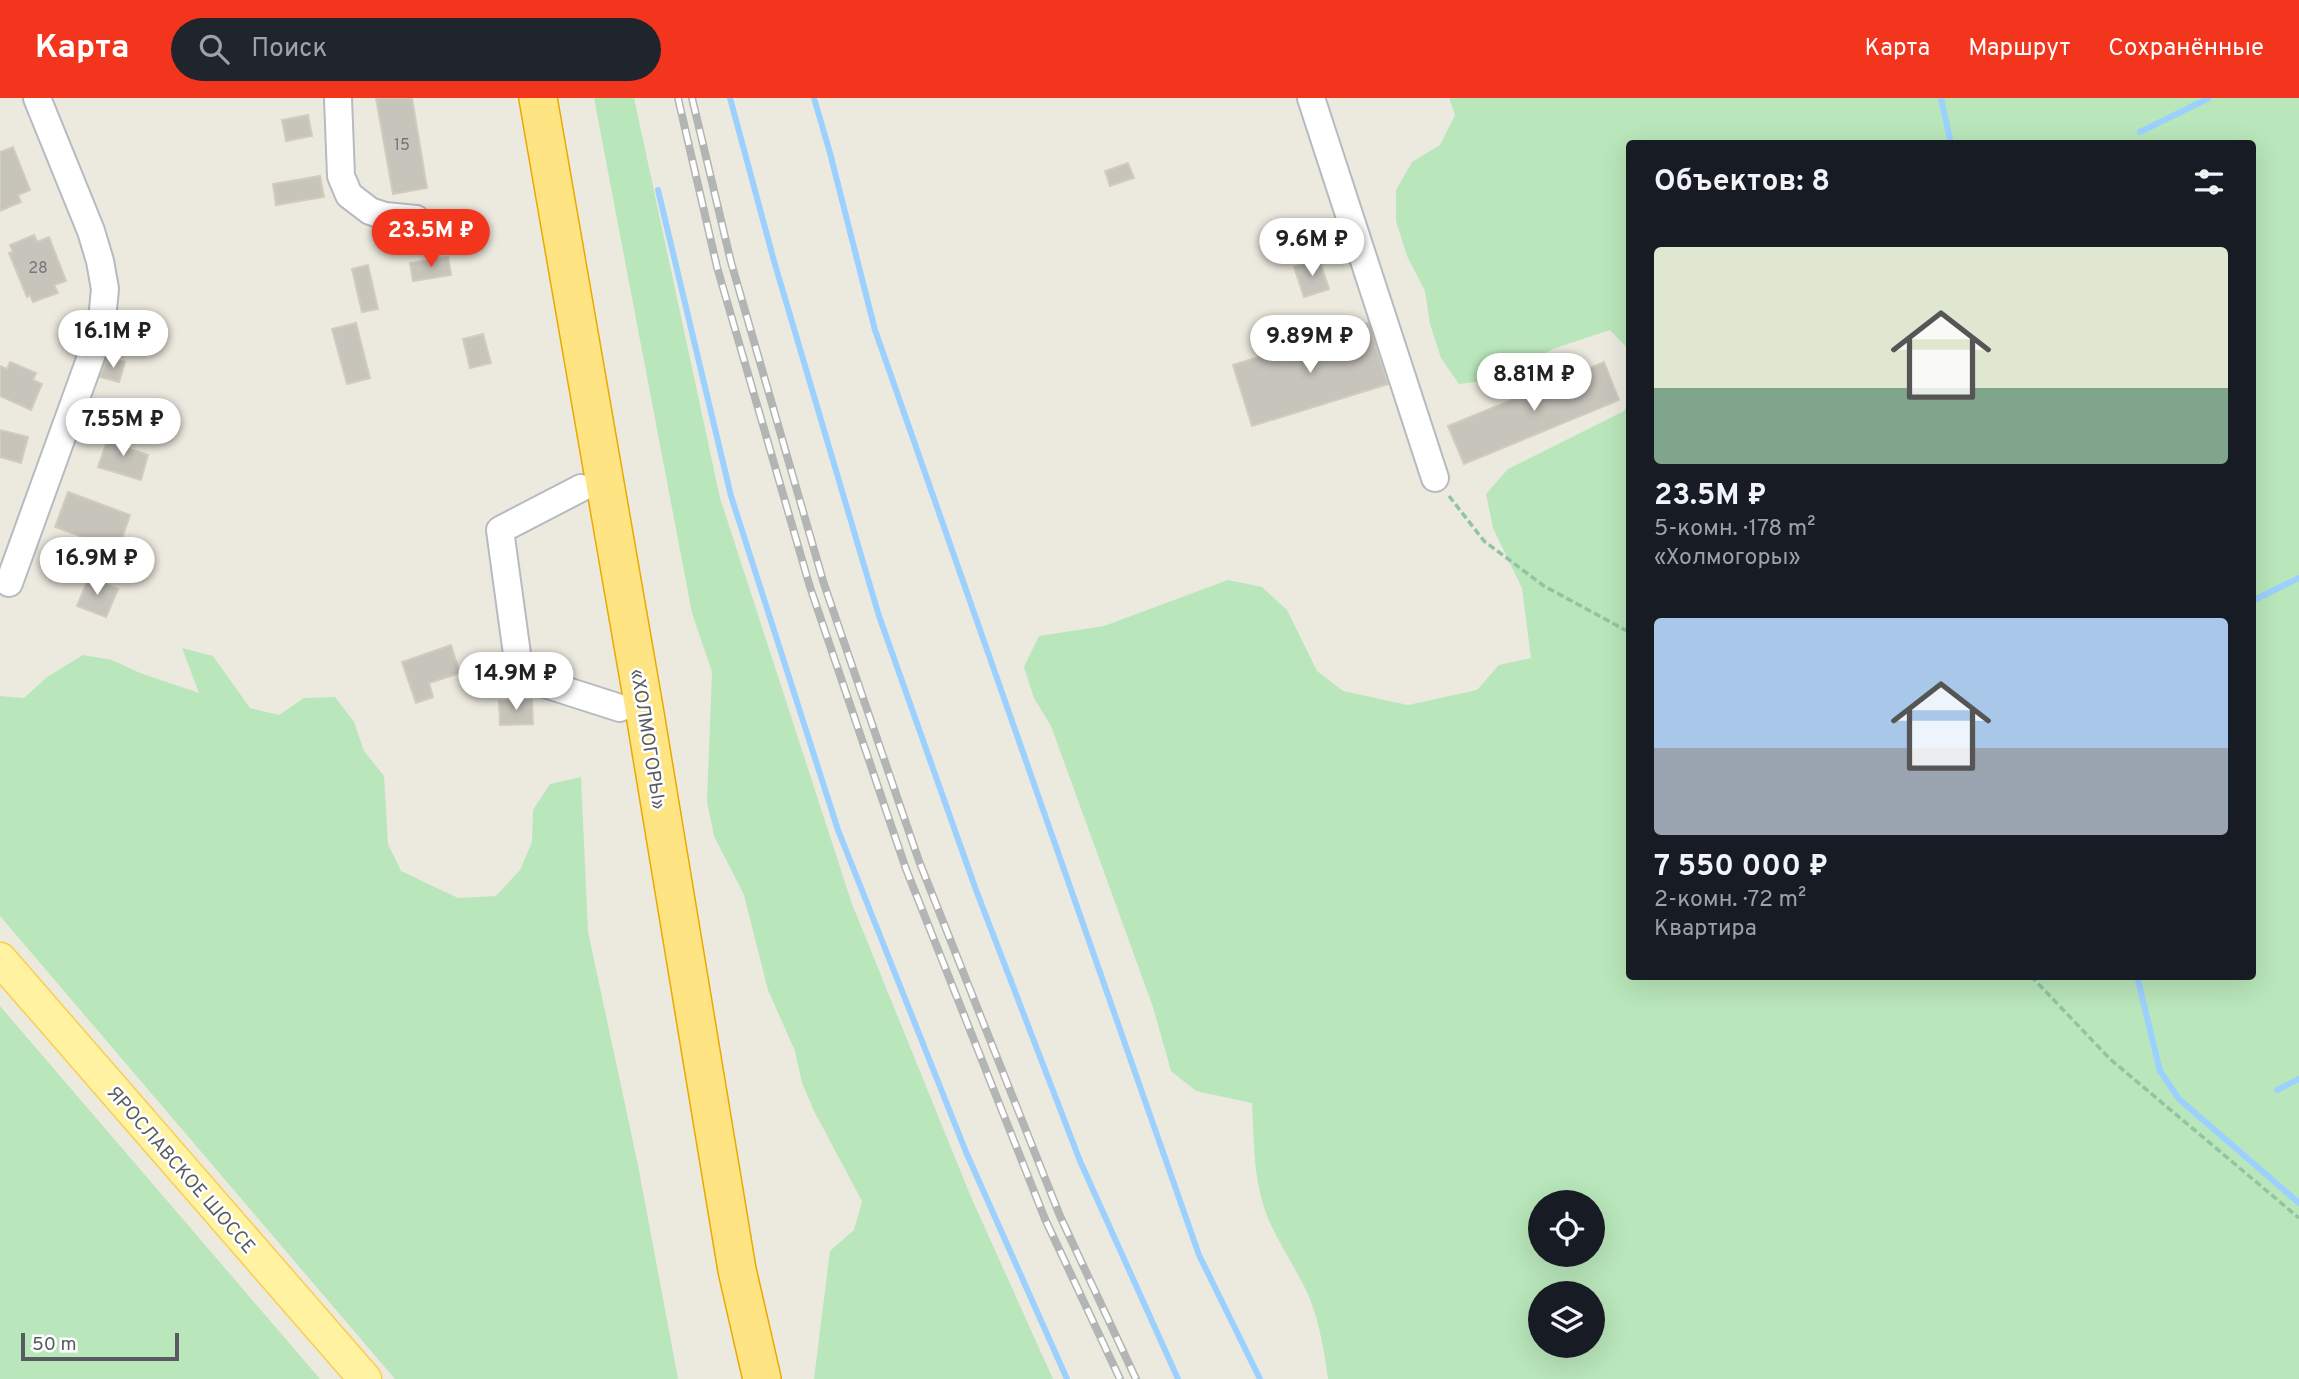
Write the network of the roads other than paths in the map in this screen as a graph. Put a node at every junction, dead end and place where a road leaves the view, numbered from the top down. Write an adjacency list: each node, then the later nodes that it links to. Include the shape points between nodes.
1 (37, 98): 9 (street, via 91,231 106,289 101,329)
2 (338, 98): 6 (street, via 341,176 349,195 370,211)
3 (513, 98): 8 (highway, «ХОЛМОГОРЫ»)
4 (538, 98): 14 (highway, «ХОЛМОГОРЫ», via 735,1256)
5 (1311, 98): 7 (street)
6 (416, 219)
7 (1435, 478)
8 (581, 488): 10 (highway, «ХОЛМОГОРЫ»); 10 (street, via 500,530 520,676)
9 (9, 583)
10 (620, 708): 13 (highway, «ХОЛМОГОРЫ», via 713,1272)
11 (0, 959): 12 (main road, ЯРОСЛАВСКОЕ ШОССЕ)
12 (365, 1379)
13 (737, 1379)
14 (762, 1379)

